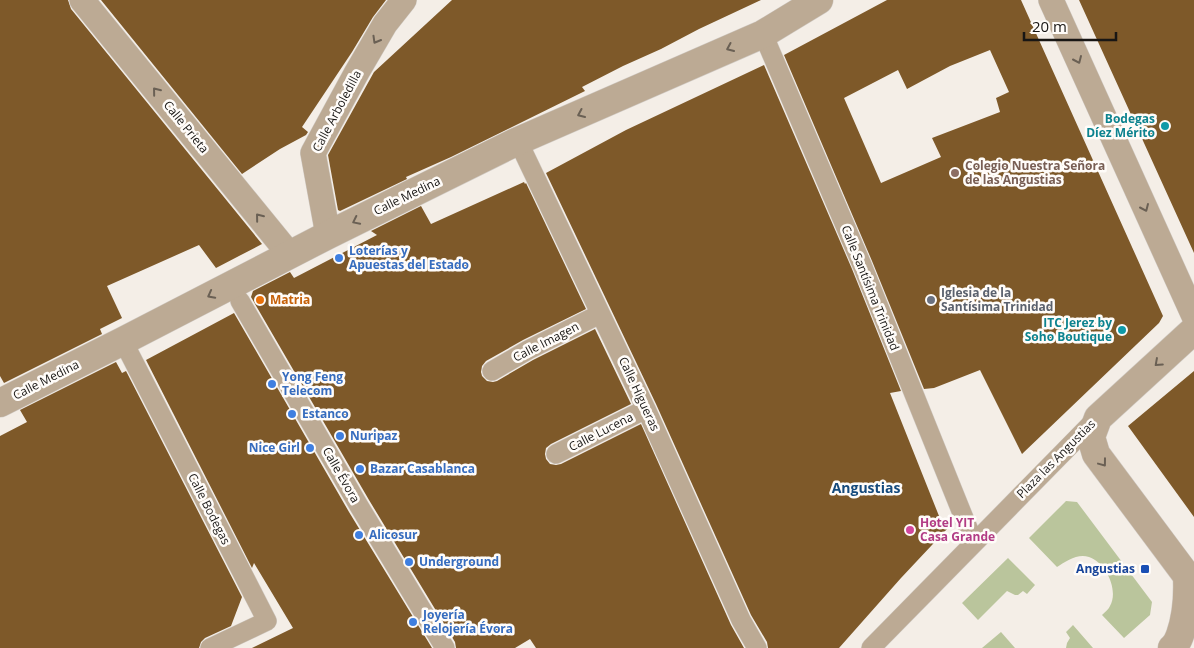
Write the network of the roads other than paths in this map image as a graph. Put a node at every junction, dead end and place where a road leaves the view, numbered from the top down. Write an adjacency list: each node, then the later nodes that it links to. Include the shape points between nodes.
1 (82, 0): 8 (street, Calle Prieta, one-way to 1)
2 (404, 0): 7 (street, Calle Arboledilla, one-way to 7, via 357,72 313,153)
3 (819, 0): 5 (street, Calle Medina)
4 (1051, 0): 11 (street, one-way to 11)
5 (763, 34): 6 (street, Calle Medina, one-way to 6); 19 (street, Calle Santísima Trinidad, via 862,266)
6 (518, 141): 7 (street, Calle Medina, one-way to 7); 10 (street, Calle Higueras)
7 (328, 235): 8 (street, Calle Medina)
8 (290, 255): 13 (street, Calle Medina, one-way to 13)
9 (240, 301): 23 (street, Calle Évora)
10 (600, 314): 14 (street, Calle Imagen); 16 (street, Calle Higueras)
11 (1194, 316)
12 (1194, 330): 17 (street, one-way to 17)
13 (123, 341): 15 (street, Calle Medina); 22 (street, Calle Bodegas, via 266,621)
14 (492, 371)
15 (1, 401)
16 (646, 409): 18 (street, Calle Lucena); 24 (street, Calle Higueras, via 741,620)
17 (1098, 418): 19 (street, Plaza las Angustias); 20 (street, Plaza las Angustias, one-way to 20, via 1092,437 1096,454)
18 (556, 454)
19 (974, 544): 25 (street, Plaza las Angustias)
20 (1191, 577): 21 (street, Plaza las Angustias)
21 (1181, 643)
22 (210, 648)
23 (445, 648)
24 (757, 648)
25 (871, 648)

